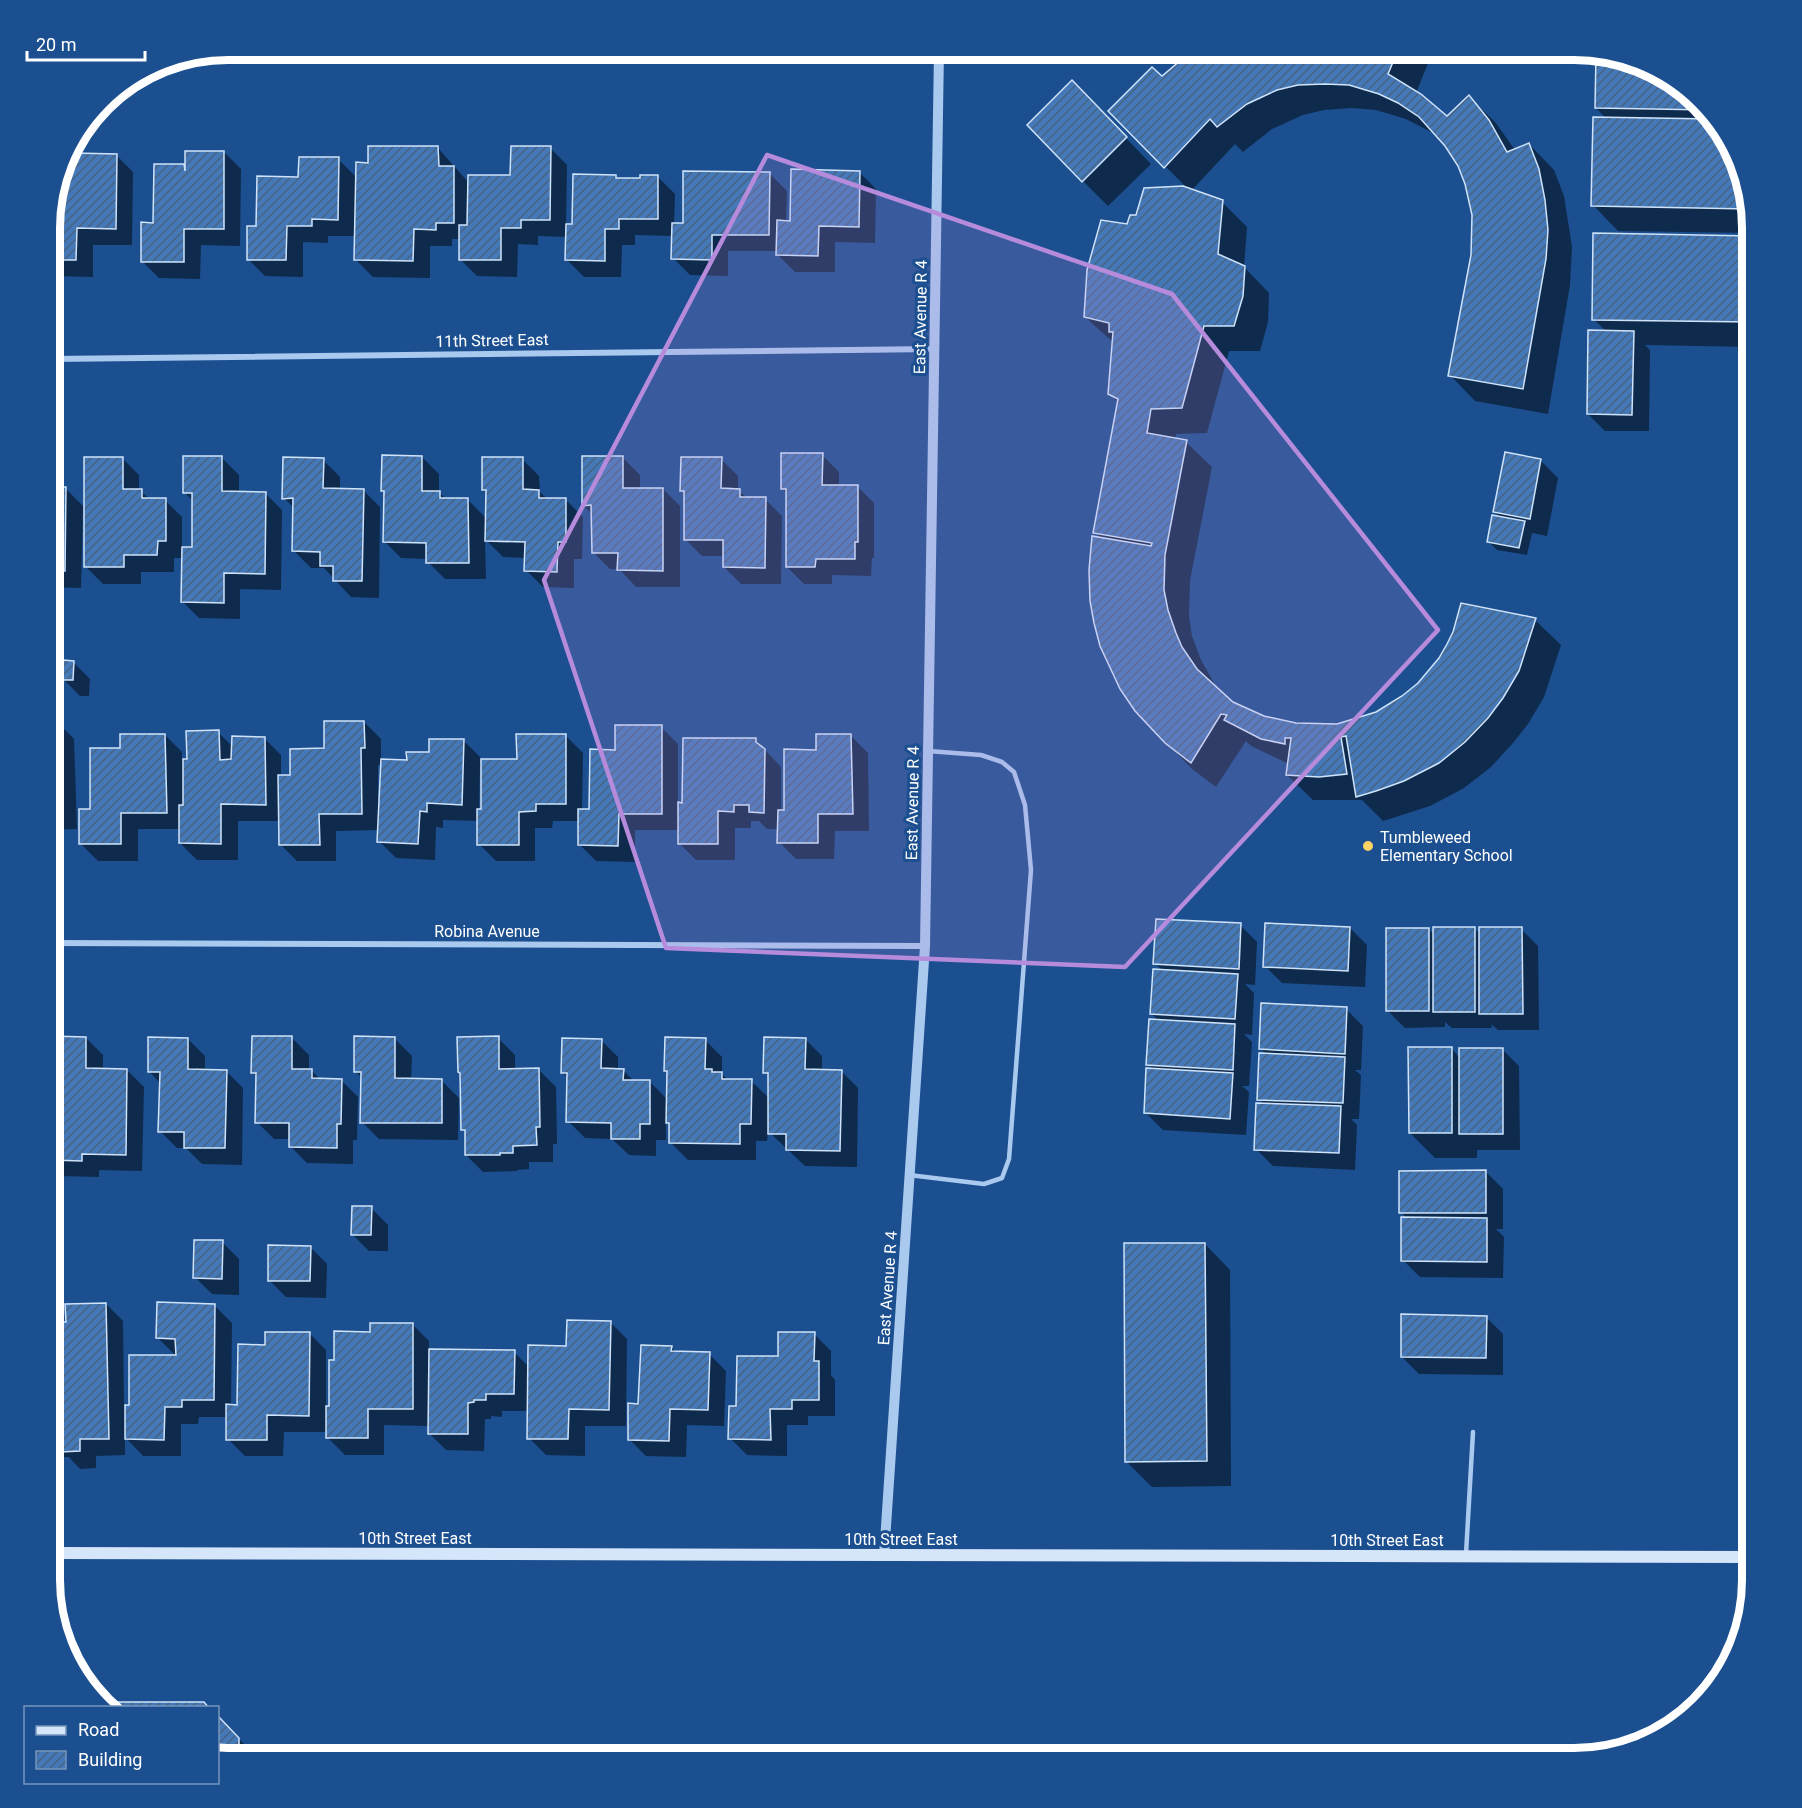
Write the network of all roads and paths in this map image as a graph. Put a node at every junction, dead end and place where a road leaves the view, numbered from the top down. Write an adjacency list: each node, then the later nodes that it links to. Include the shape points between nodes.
1 (939, 60): 2 (street, East Avenue R 4)
2 (935, 349): 3 (street, 11th Street East); 4 (street, East Avenue R 4)
3 (60, 359)
4 (928, 751): 6 (street, East Avenue R 4); 7 (lane, via 981,755 1002,762 1014,772 1025,805 1031,870 1009,1160 1002,1178 984,1184)
5 (60, 943): 6 (street, Robina Avenue)
6 (925, 946): 7 (street, East Avenue R 4)
7 (909, 1175): 10 (street, East Avenue R 4)
8 (1473, 1432): 11 (lane)
9 (60, 1553): 10 (main road, 10th Street East)
10 (884, 1556): 11 (main road, 10th Street East)
11 (1466, 1557): 12 (main road, 10th Street East)
12 (1742, 1557)

